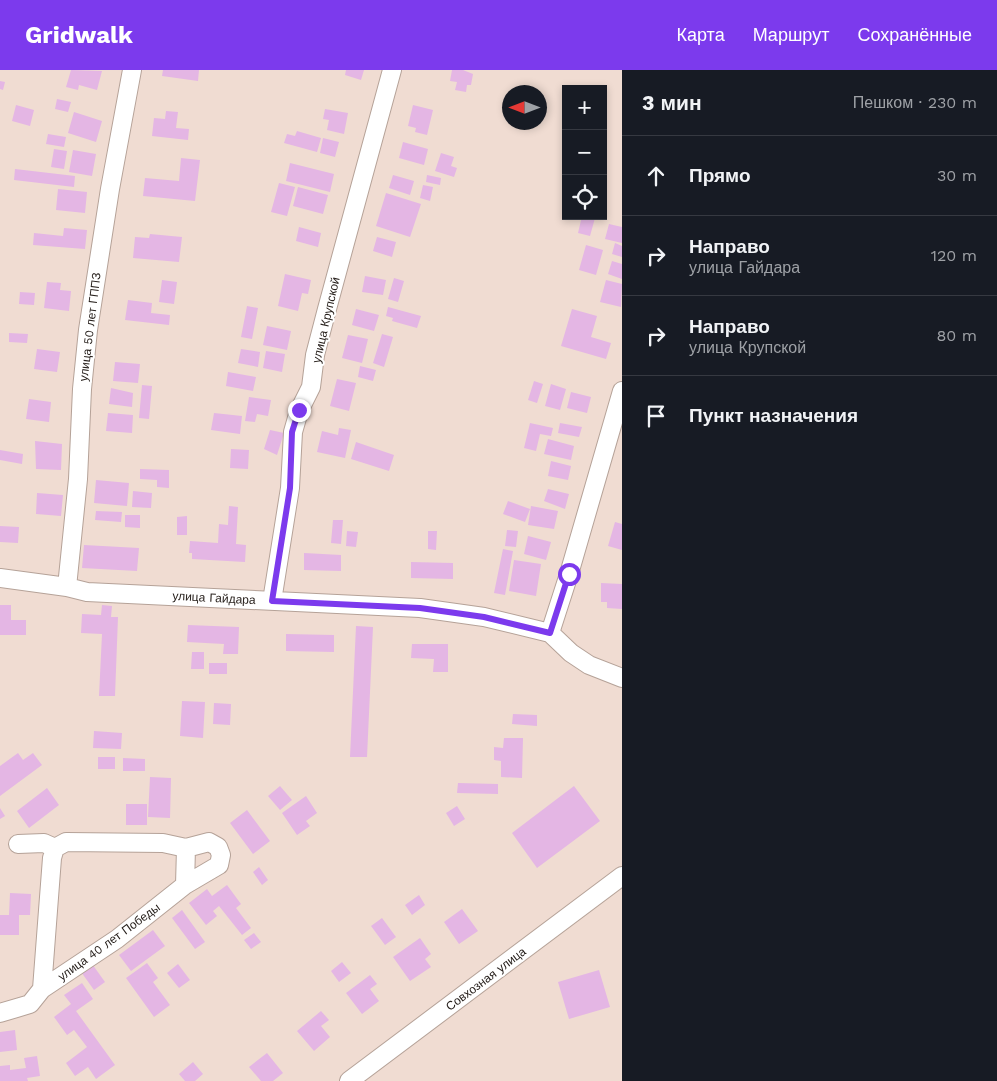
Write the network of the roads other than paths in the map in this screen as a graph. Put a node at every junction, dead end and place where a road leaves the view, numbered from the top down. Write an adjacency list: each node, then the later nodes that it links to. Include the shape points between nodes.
1 (132, 70): 5 (street, улица 50 лет ГППЗ, via 88,330)
2 (392, 70): 6 (street, улица Крупской, via 326,309 311,387 292,432 290,488)
3 (622, 391): 7 (street)
4 (0, 578): 5 (street, улица Гайдара)
5 (67, 586): 6 (street, улица Гайдара, via 87,592)
6 (272, 601): 7 (street, улица Гайдара, via 420,608 484,617)
7 (550, 633): 8 (street, улица Гайдара, via 589,665)
8 (622, 678)
9 (18, 844): 10 (street, via 44,844)
10 (55, 848): 11 (street, via 66,842 163,844); 14 (street)
11 (186, 848): 13 (street); 13 (street, улица 40 лет Победы, via 209,842 218,847 221,855 219,865)
12 (622, 876): 16 (street, Совхозная улица)
13 (185, 885): 14 (street, улица 40 лет Победы, via 117,939)
14 (42, 989): 15 (street, улица 40 лет Победы, via 30,1004)
15 (0, 1013)
16 (349, 1081)

